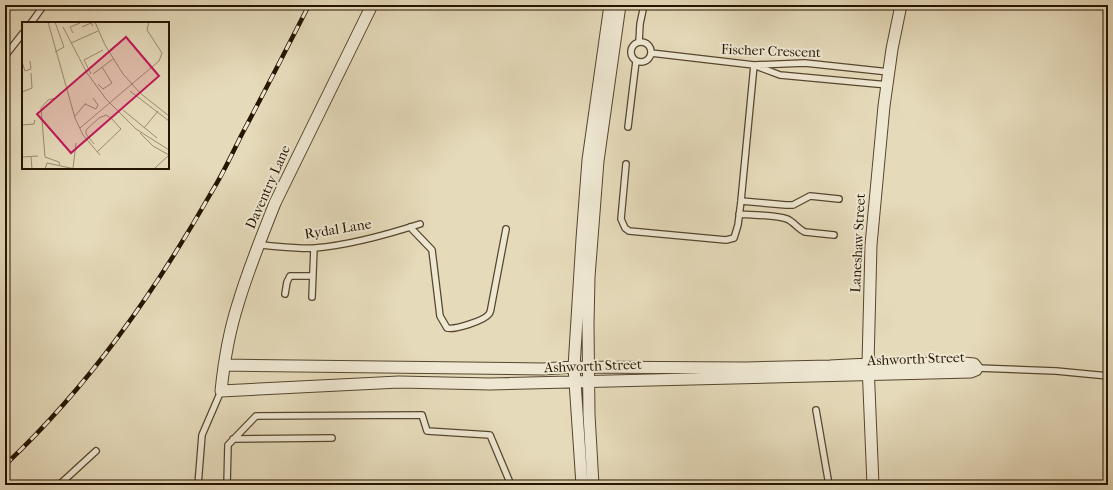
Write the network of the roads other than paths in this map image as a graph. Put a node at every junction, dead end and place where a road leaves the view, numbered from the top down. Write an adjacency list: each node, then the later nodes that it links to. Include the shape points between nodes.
1 (44, 5): 7 (lane)
2 (372, 5): 25 (street, Daventry Lane, via 275,203)
3 (610, 5): 32 (street, via 588,160)
4 (620, 5): 33 (street, via 598,161 589,277)
5 (644, 5): 9 (lane)
6 (901, 5): 14 (street, Laneshaw Street)
7 (32, 22)
8 (22, 34): 11 (lane)
9 (639, 42): 10 (lane, via 646,43); 12 (lane, via 631,50)
10 (651, 53): 12 (lane, via 647,60); 13 (lane, Fischer Crescent)
11 (5, 56)
12 (636, 61): 16 (lane)
13 (754, 65): 14 (lane, Fischer Crescent, via 805,63); 15 (lane, via 780,75); 19 (lane)
14 (890, 72): 15 (street, Laneshaw Street)
15 (888, 85): 30 (street, Laneshaw Street, via 878,158 871,245)
16 (628, 127)
17 (626, 164): 20 (lane, via 621,219 629,231 728,240 735,235)
18 (839, 199): 19 (lane, via 810,196 793,205)
19 (741, 201): 20 (lane)
20 (739, 214): 24 (lane, via 782,218 805,232)
21 (420, 224): 22 (lane, Rydal Lane)
22 (410, 227): 23 (lane, via 432,250 440,316 451,330 489,314); 26 (lane, Rydal Lane)
23 (506, 229)
24 (834, 235)
25 (259, 245): 26 (lane, Rydal Lane); 31 (street, Daventry Lane, via 238,304)
26 (314, 248): 27 (lane)
27 (313, 276): 28 (lane, via 290,276 286,282); 29 (lane)
28 (285, 294)
29 (312, 297)
30 (868, 364): 33 (street, Ashworth Street, via 746,368); 34 (street, Ashworth Street, via 974,364); 35 (street, Laneshaw Street)
31 (224, 365): 32 (street, Ashworth Street, via 490,369); 39 (street, Daventry Lane)
32 (574, 367): 33 (street, Ashworth Street); 38 (street)
33 (589, 368): 37 (street)
34 (977, 368): 35 (street, Ashworth Street, via 971,372); 36 (lane, via 1056,370)
35 (868, 375): 37 (street, Ashworth Street); 51 (street, Laneshaw Street)
36 (1108, 376)
37 (590, 381): 38 (street, Ashworth Street); 49 (street)
38 (575, 382): 39 (street, Ashworth Street, via 399,382); 48 (street)
39 (221, 391): 45 (lane, via 202,435)
40 (816, 410): 50 (lane)
41 (332, 438): 42 (lane)
42 (233, 439): 46 (lane, via 228,445); 47 (lane, via 256,416 422,415 427,431 490,435)
43 (96, 451): 44 (lane)
44 (59, 485)
45 (198, 485)
46 (227, 485)
47 (511, 485)
48 (582, 485)
49 (593, 485)
50 (829, 485)
51 (873, 485)

